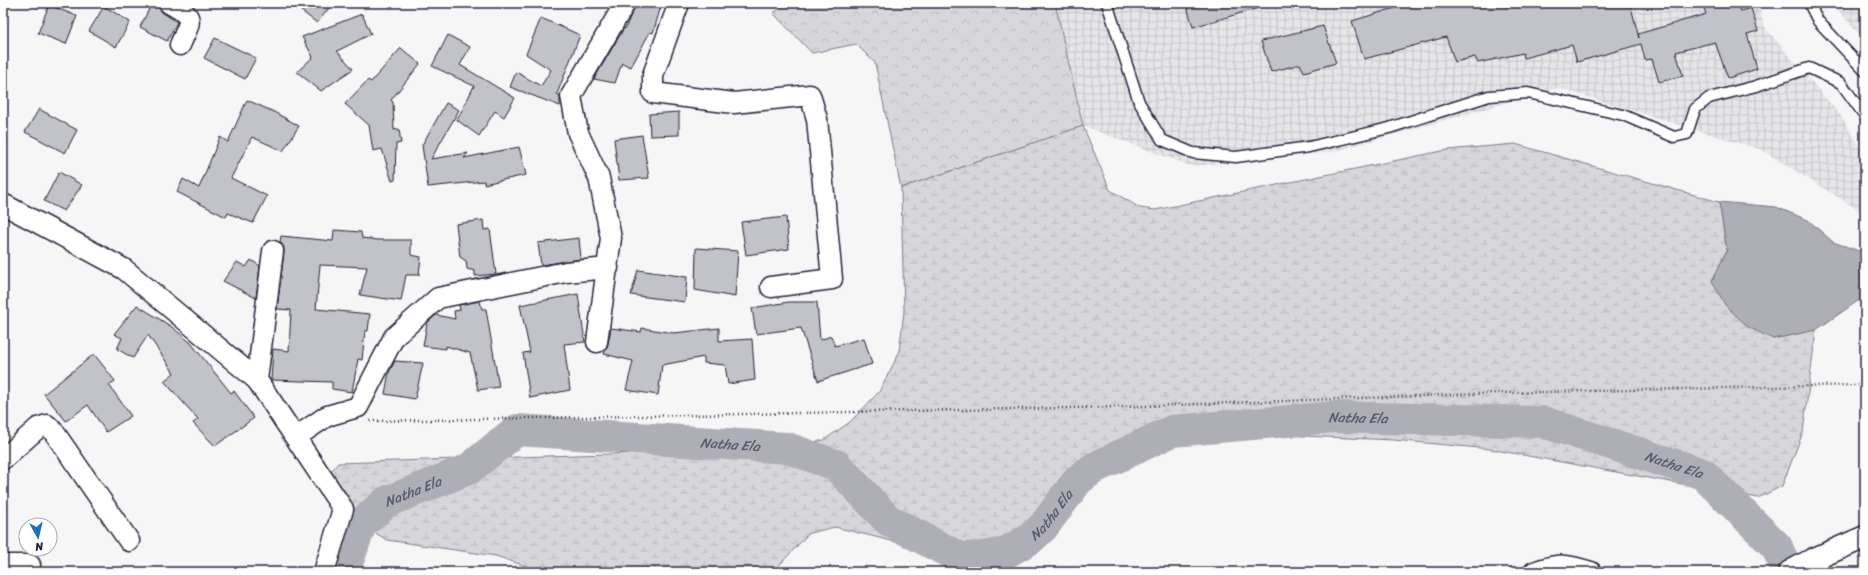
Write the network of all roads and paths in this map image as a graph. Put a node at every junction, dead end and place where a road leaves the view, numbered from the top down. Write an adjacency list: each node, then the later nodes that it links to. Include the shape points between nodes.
1 (169, 3): 6 (street, via 189,17 190,21)
2 (625, 3): 11 (street, via 571,96 578,133 599,178 611,238)
3 (679, 3): 12 (street, via 653,75 653,93 734,103 810,95 817,119 832,279)
4 (1107, 3): 8 (lane, via 1139,102 1162,140 1193,153 1236,157 1309,147 1389,128 1490,96 1528,94 1623,115 1674,136 1687,134 1695,109 1709,98 1756,86 1809,68 1841,83)
5 (1809, 3): 7 (lane, via 1818,21)
6 (180, 45)
7 (1865, 71)
8 (1865, 116)
9 (3, 204): 14 (street, via 124,269)
10 (274, 250): 14 (street)
11 (608, 268): 13 (street); 17 (street, via 566,272 438,298 394,337 358,407 327,416)
12 (771, 287)
13 (597, 342)
14 (257, 380): 17 (street)
15 (1859, 385): 16 (path, via 1499,393 1120,407)
16 (367, 421)
17 (296, 437): 23 (street, via 343,510)
18 (3, 459): 20 (street, via 38,428 47,425)
19 (1865, 537): 26 (street)
20 (129, 541)
21 (3, 565): 22 (street)
22 (30, 565)
23 (324, 572)
24 (1534, 572): 25 (street, via 1549,566 1567,565)
25 (1590, 572)
26 (1790, 572)

